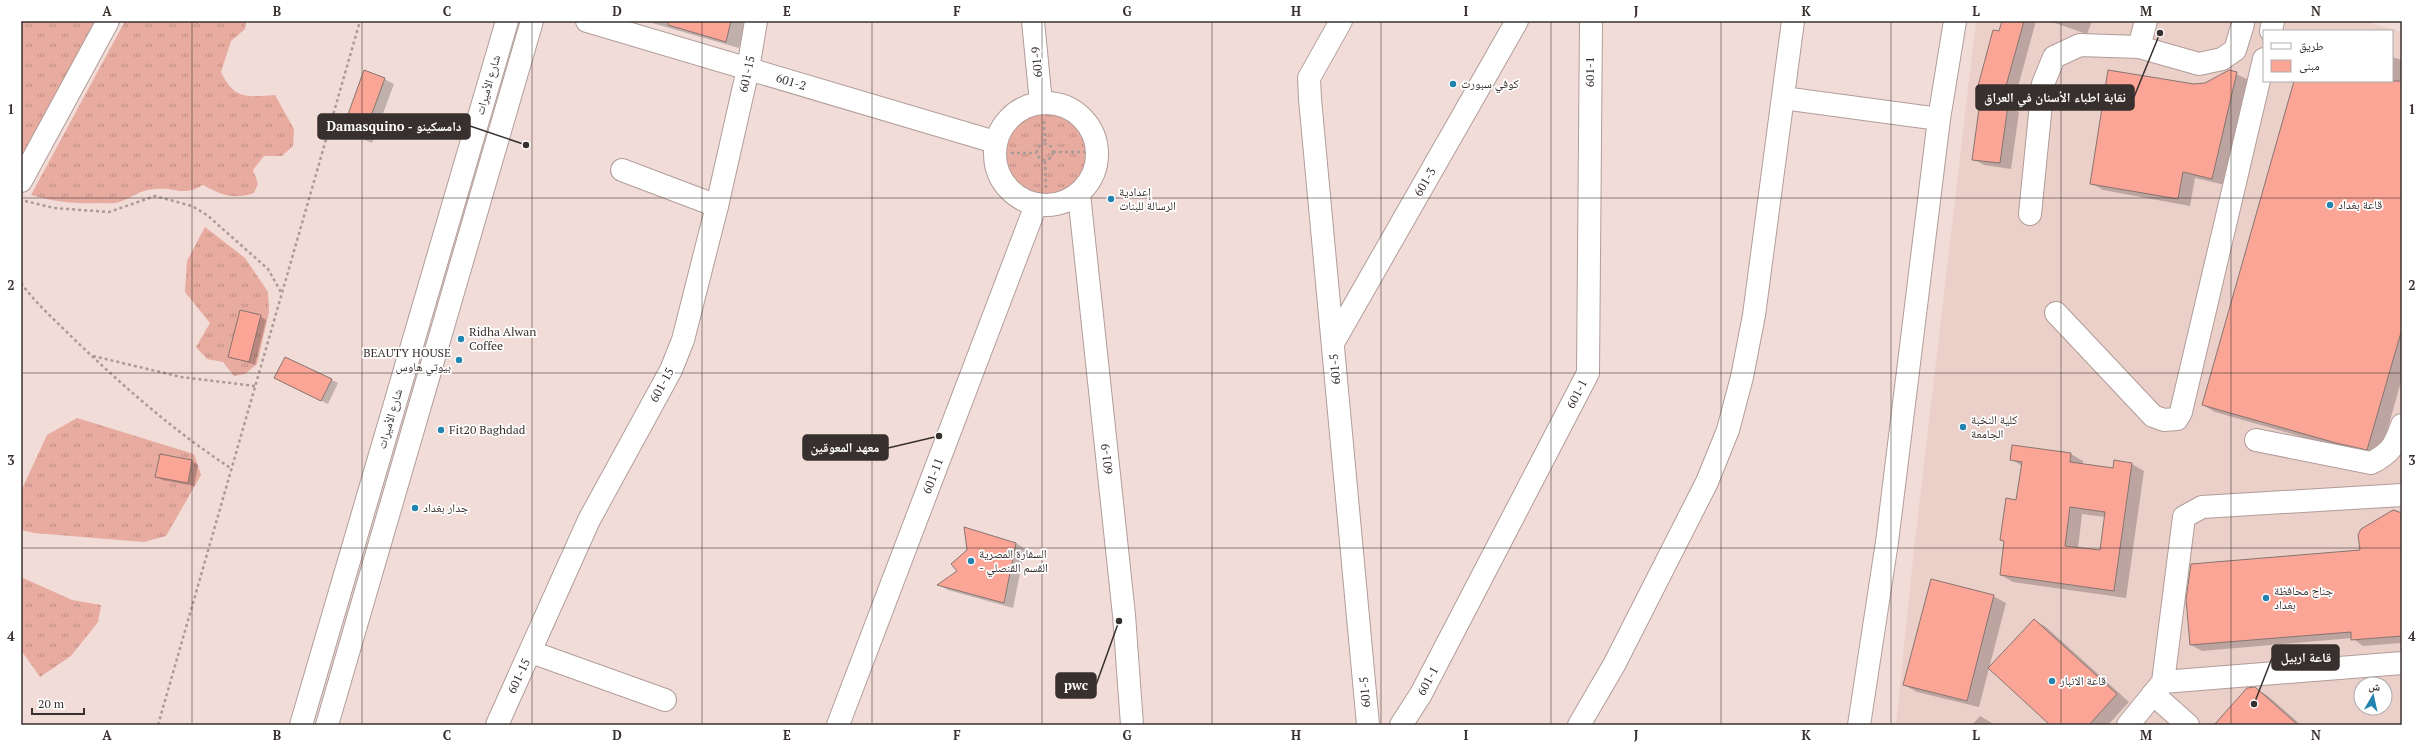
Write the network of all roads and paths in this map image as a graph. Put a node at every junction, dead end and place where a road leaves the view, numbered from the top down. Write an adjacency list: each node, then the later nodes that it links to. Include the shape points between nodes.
1 (108, 21): 28 (street)
2 (360, 21): 35 (path)
3 (507, 21): 49 (street, شارع الأميرات)
4 (532, 21): 50 (street, شارع الأميرات)
5 (587, 21): 17 (street, 601-2)
6 (756, 21): 17 (street, 601-15)
7 (1033, 21): 19 (street, 601-9)
8 (1341, 21): 37 (street, 601-5, via 1309,78)
9 (1517, 21): 37 (street, 601-3)
10 (1591, 21): 55 (street, 601-1, via 1588,373 1421,694)
11 (1794, 21): 18 (street)
12 (1955, 21): 20 (street)
13 (2146, 21): 15 (street)
14 (2243, 24): 15 (street, via 2235,50 2222,59 2199,64)
15 (2139, 47): 33 (street, via 2080,45 2054,57 2043,84)
16 (2263, 63): 36 (street, via 2181,412 2177,419 2164,420 2153,416)
17 (748, 69): 22 (street, 601-2); 32 (street, 601-15)
18 (1783, 98): 20 (street); 56 (street, via 1754,314 1742,377 1728,430 1707,482 1614,665)
19 (1043, 110): 21 (path); 22 (street, via 1025,106 1012,115 1001,127); 29 (street, via 1058,103 1073,110 1085,120 1094,134 1098,150 1096,167 1090,182)
20 (1939, 119): 57 (street, via 1887,542)
21 (1045, 144): 23 (path, via 1050,146); 25 (path, via 1038,148)
22 (999, 148): 25 (path); 30 (street, via 994,156 996,170 1002,182 1023,200)
23 (1053, 152): 24 (path); 26 (path, via 1052,158)
24 (1088, 152)
25 (1036, 153): 26 (path)
26 (1045, 161): 30 (path)
27 (622, 170): 32 (street)
28 (21, 181)
29 (1079, 194): 30 (street, via 1059,204); 53 (street, 601-9, via 1124,607)
30 (1041, 197): 52 (street, 601-11)
31 (21, 199): 35 (path, via 54,208 81,211 109,212 155,196 192,206 207,215 268,269)
32 (717, 206): 44 (street, 601-15, via 683,340 671,370 589,520)
33 (2030, 214)
34 (21, 284): 38 (path, via 31,297)
35 (282, 294): 39 (path)
36 (2056, 314)
37 (1333, 343): 54 (street, 601-5)
38 (92, 356): 39 (path, via 181,377); 42 (path, via 161,417 202,450)
39 (256, 386): 42 (path)
40 (2402, 425): 41 (street, via 2388,455 2371,463)
41 (2256, 440)
42 (232, 469): 48 (path)
43 (2402, 495): 46 (street, via 2202,507 2184,516)
44 (531, 652): 47 (street); 51 (street, 601-15)
45 (2402, 663): 46 (street)
46 (2158, 688): 58 (street); 59 (street)
47 (665, 700)
48 (158, 725)
49 (301, 725)
50 (327, 725)
51 (497, 725)
52 (838, 725)
53 (1132, 725)
54 (1368, 725)
55 (1401, 725)
56 (1579, 725)
57 (1859, 725)
58 (2128, 725)
59 (2188, 725)

